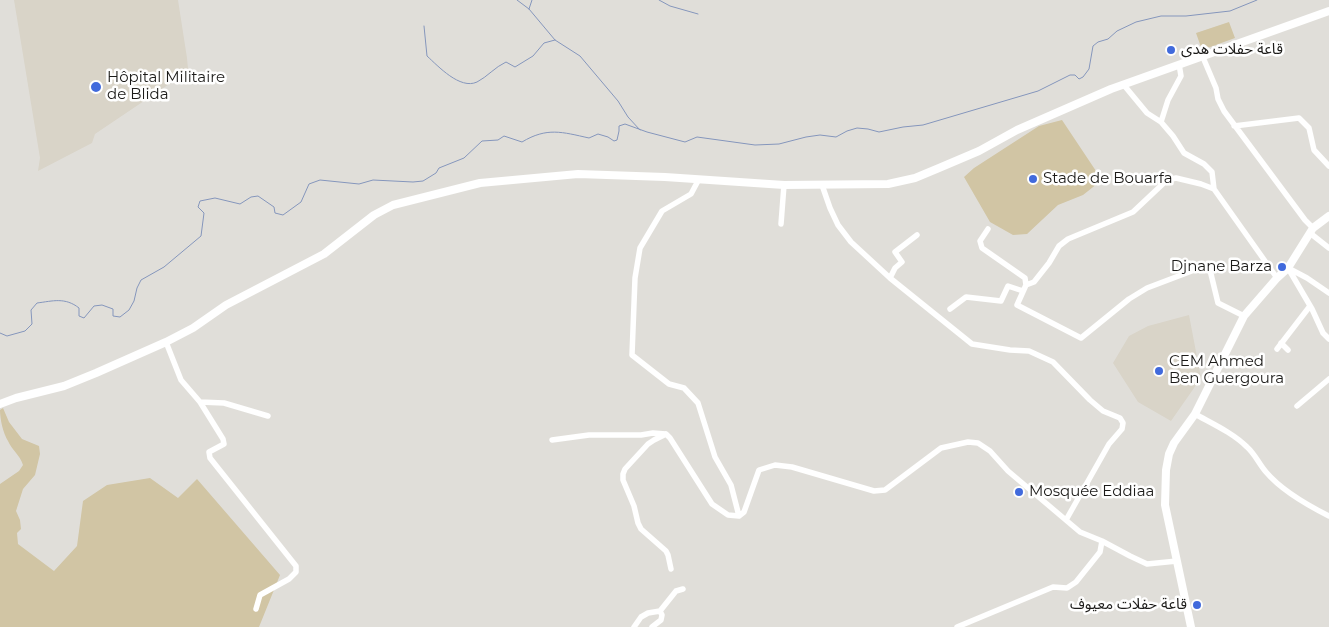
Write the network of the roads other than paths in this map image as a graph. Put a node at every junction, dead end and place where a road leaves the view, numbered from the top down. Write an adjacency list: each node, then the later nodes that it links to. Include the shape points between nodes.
1 (1329, 11): 2 (street)
2 (1202, 55): 3 (street); 6 (street, via 1218,98)
3 (1179, 64): 4 (street); 5 (street, via 1181,76)
4 (1124, 84): 5 (street, via 1147,112); 10 (street, via 915,178 888,184)
5 (1161, 122): 11 (street, via 1184,153 1212,172)
6 (1234, 126): 7 (street, via 1299,118 1309,128 1314,150); 15 (street)
7 (1329, 166)
8 (699, 179): 9 (street); 28 (street, via 578,174 526,178 480,183 393,206 374,215 324,254 226,305); 38 (street, via 691,194 662,212 640,248 635,278 632,355 669,384 684,388 698,403 714,457 731,485)
9 (784, 185): 10 (street); 13 (street)
10 (822, 185): 19 (street, via 838,225 851,242)
11 (1214, 190): 20 (street); 21 (street, via 1176,178 1167,180 1133,212 1068,239 1059,246 1034,282)
12 (1329, 216): 15 (street)
13 (781, 224)
14 (988, 229): 21 (street, via 980,241 982,248 1026,278)
15 (1312, 230): 17 (street); 18 (street)
16 (917, 235): 19 (street, via 895,252 902,262)
17 (1329, 248)
18 (1288, 268): 20 (street); 23 (street); 24 (street)
19 (890, 278): 40 (street, via 972,344 1029,351 1053,362 1090,400 1120,418 1122,429 1109,444)
20 (1277, 278): 26 (street)
21 (1026, 285): 22 (street)
22 (1023, 291): 25 (street, via 1008,286 1001,301 966,297); 26 (street, via 1017,306 1081,338 1147,288 1197,269 1210,270 1218,303)
23 (1329, 293)
24 (1310, 306): 27 (street); 29 (street, via 1279,346)
25 (950, 309)
26 (1244, 316): 34 (street)
27 (1329, 338)
28 (166, 342): 31 (street, via 181,380); 32 (street, via 64,386)
29 (1288, 350)
30 (1329, 379): 33 (street)
31 (200, 402): 35 (street, via 224,403); 45 (street, via 224,438 224,444 209,452 210,458 296,566 296,572 289,579 260,595)
32 (0, 404)
33 (1297, 406)
34 (1196, 414): 39 (street, via 1248,447 1267,473 1283,487 1310,507); 42 (street, via 1174,443 1166,470 1165,505)
35 (268, 416)
36 (666, 434): 37 (street, via 590,435); 38 (street, via 712,504 728,515); 43 (street, via 648,444 625,469 623,480 641,529 666,551)
37 (552, 440)
38 (739, 516): 40 (street, via 744,512 758,470 775,465 792,467 874,491 885,490 941,448 968,442 978,443 990,451 1008,471)
39 (1329, 516)
40 (1066, 520): 41 (street, via 1080,532)
41 (1102, 541): 42 (street, via 1147,564); 49 (street, via 1100,552 1076,582 1067,588 1053,586)
42 (1177, 561): 50 (street)
43 (671, 569)
44 (683, 588): 46 (street)
45 (256, 609)
46 (660, 611): 47 (street, via 641,617); 48 (street, via 661,620)
47 (634, 627)
48 (652, 627)
49 (958, 627)
50 (1192, 627)

